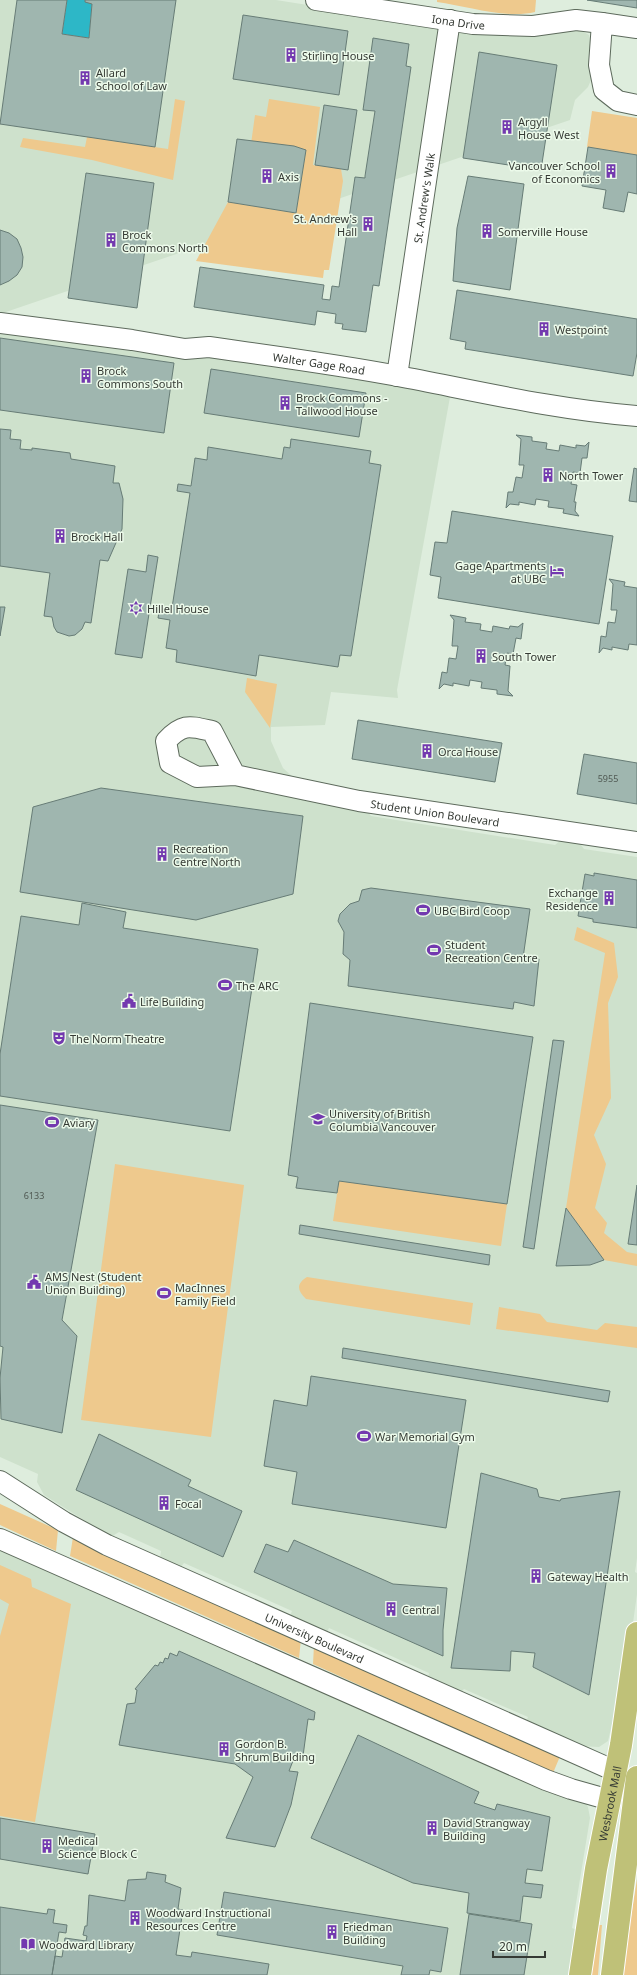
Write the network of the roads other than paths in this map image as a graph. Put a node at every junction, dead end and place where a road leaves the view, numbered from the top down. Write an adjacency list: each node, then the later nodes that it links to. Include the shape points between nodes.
1 (316, 0): 2 (street, Iona Drive)
2 (420, 8): 3 (street, Iona Drive)
3 (450, 20): 4 (street, Iona Drive, via 473,24 533,26 576,20); 8 (street, St. Andrew's Walk)
4 (602, 23): 5 (street, Iona Drive); 6 (street, via 599,65 604,90 618,101)
5 (637, 28)
6 (637, 105)
7 (0, 323): 8 (street, Walter Gage Road, via 185,349 209,346)
8 (397, 376): 9 (street, Walter Gage Road, via 609,414)
9 (637, 416)
10 (235, 775): 11 (street, Student Union Boulevard, via 359,801)
11 (637, 842)
12 (0, 1481): 15 (street, University Boulevard, via 64,1522 107,1545)
13 (0, 1538): 18 (street, via 546,1780)
14 (637, 1632): 15 (main road, Wesbrook Mall)
15 (615, 1771): 17 (main road, University Boulevard); 18 (main road, Wesbrook Mall)
16 (637, 1777): 17 (main road, Wesbrook Mall)
17 (637, 1780): 19 (main road, Wesbrook Mall)
18 (610, 1800): 19 (main road); 20 (main road, Wesbrook Mall, via 596,1869)
19 (635, 1808): 21 (main road, Wesbrook Mall)
20 (580, 1975)
21 (612, 1975)

